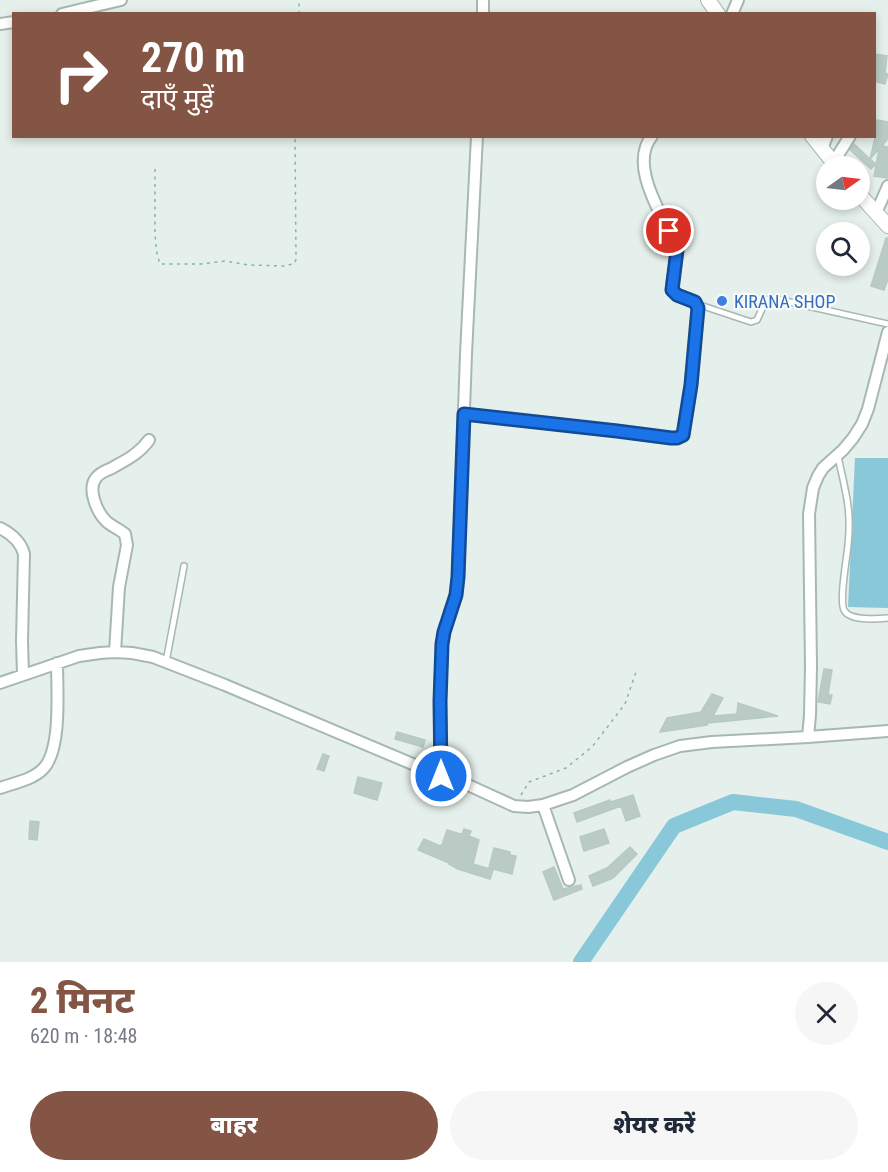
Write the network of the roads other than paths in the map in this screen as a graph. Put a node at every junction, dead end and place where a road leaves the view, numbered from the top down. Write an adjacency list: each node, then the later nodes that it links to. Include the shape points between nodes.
1 (121, 0): 2 (street)
2 (70, 12)
3 (477, 138): 14 (street)
4 (648, 138): 11 (street, via 645,173 677,250 672,290)
5 (849, 138): 6 (street)
6 (840, 156)
7 (888, 186): 9 (street)
8 (870, 206): 9 (street)
9 (876, 213): 10 (street)
10 (888, 226)
11 (697, 304): 12 (lane, via 751,322 757,320 766,300 772,298); 14 (street, via 691,385 680,437)
12 (888, 324)
13 (888, 332): 16 (street, via 862,424)
14 (464, 414): 27 (street, via 458,577 442,644)
15 (149, 440): 20 (street, via 135,455 103,472 93,483 99,512 127,539 118,587)
16 (838, 455): 19 (lane, via 848,520 844,610 858,617); 26 (street, via 818,476 809,514)
17 (0, 528): 23 (street, via 16,539 24,554)
18 (184, 566): 21 (lane)
19 (888, 618)
20 (115, 652): 21 (street); 22 (street)
21 (166, 662): 27 (street)
22 (57, 663): 23 (street); 28 (street, via 55,742 50,757 37,774)
23 (23, 674): 24 (street)
24 (0, 683)
25 (888, 731): 26 (street)
26 (808, 737): 29 (street, via 680,746)
27 (441, 776): 29 (street, via 514,806)
28 (0, 788)
29 (543, 805): 30 (street)
30 (569, 880)

